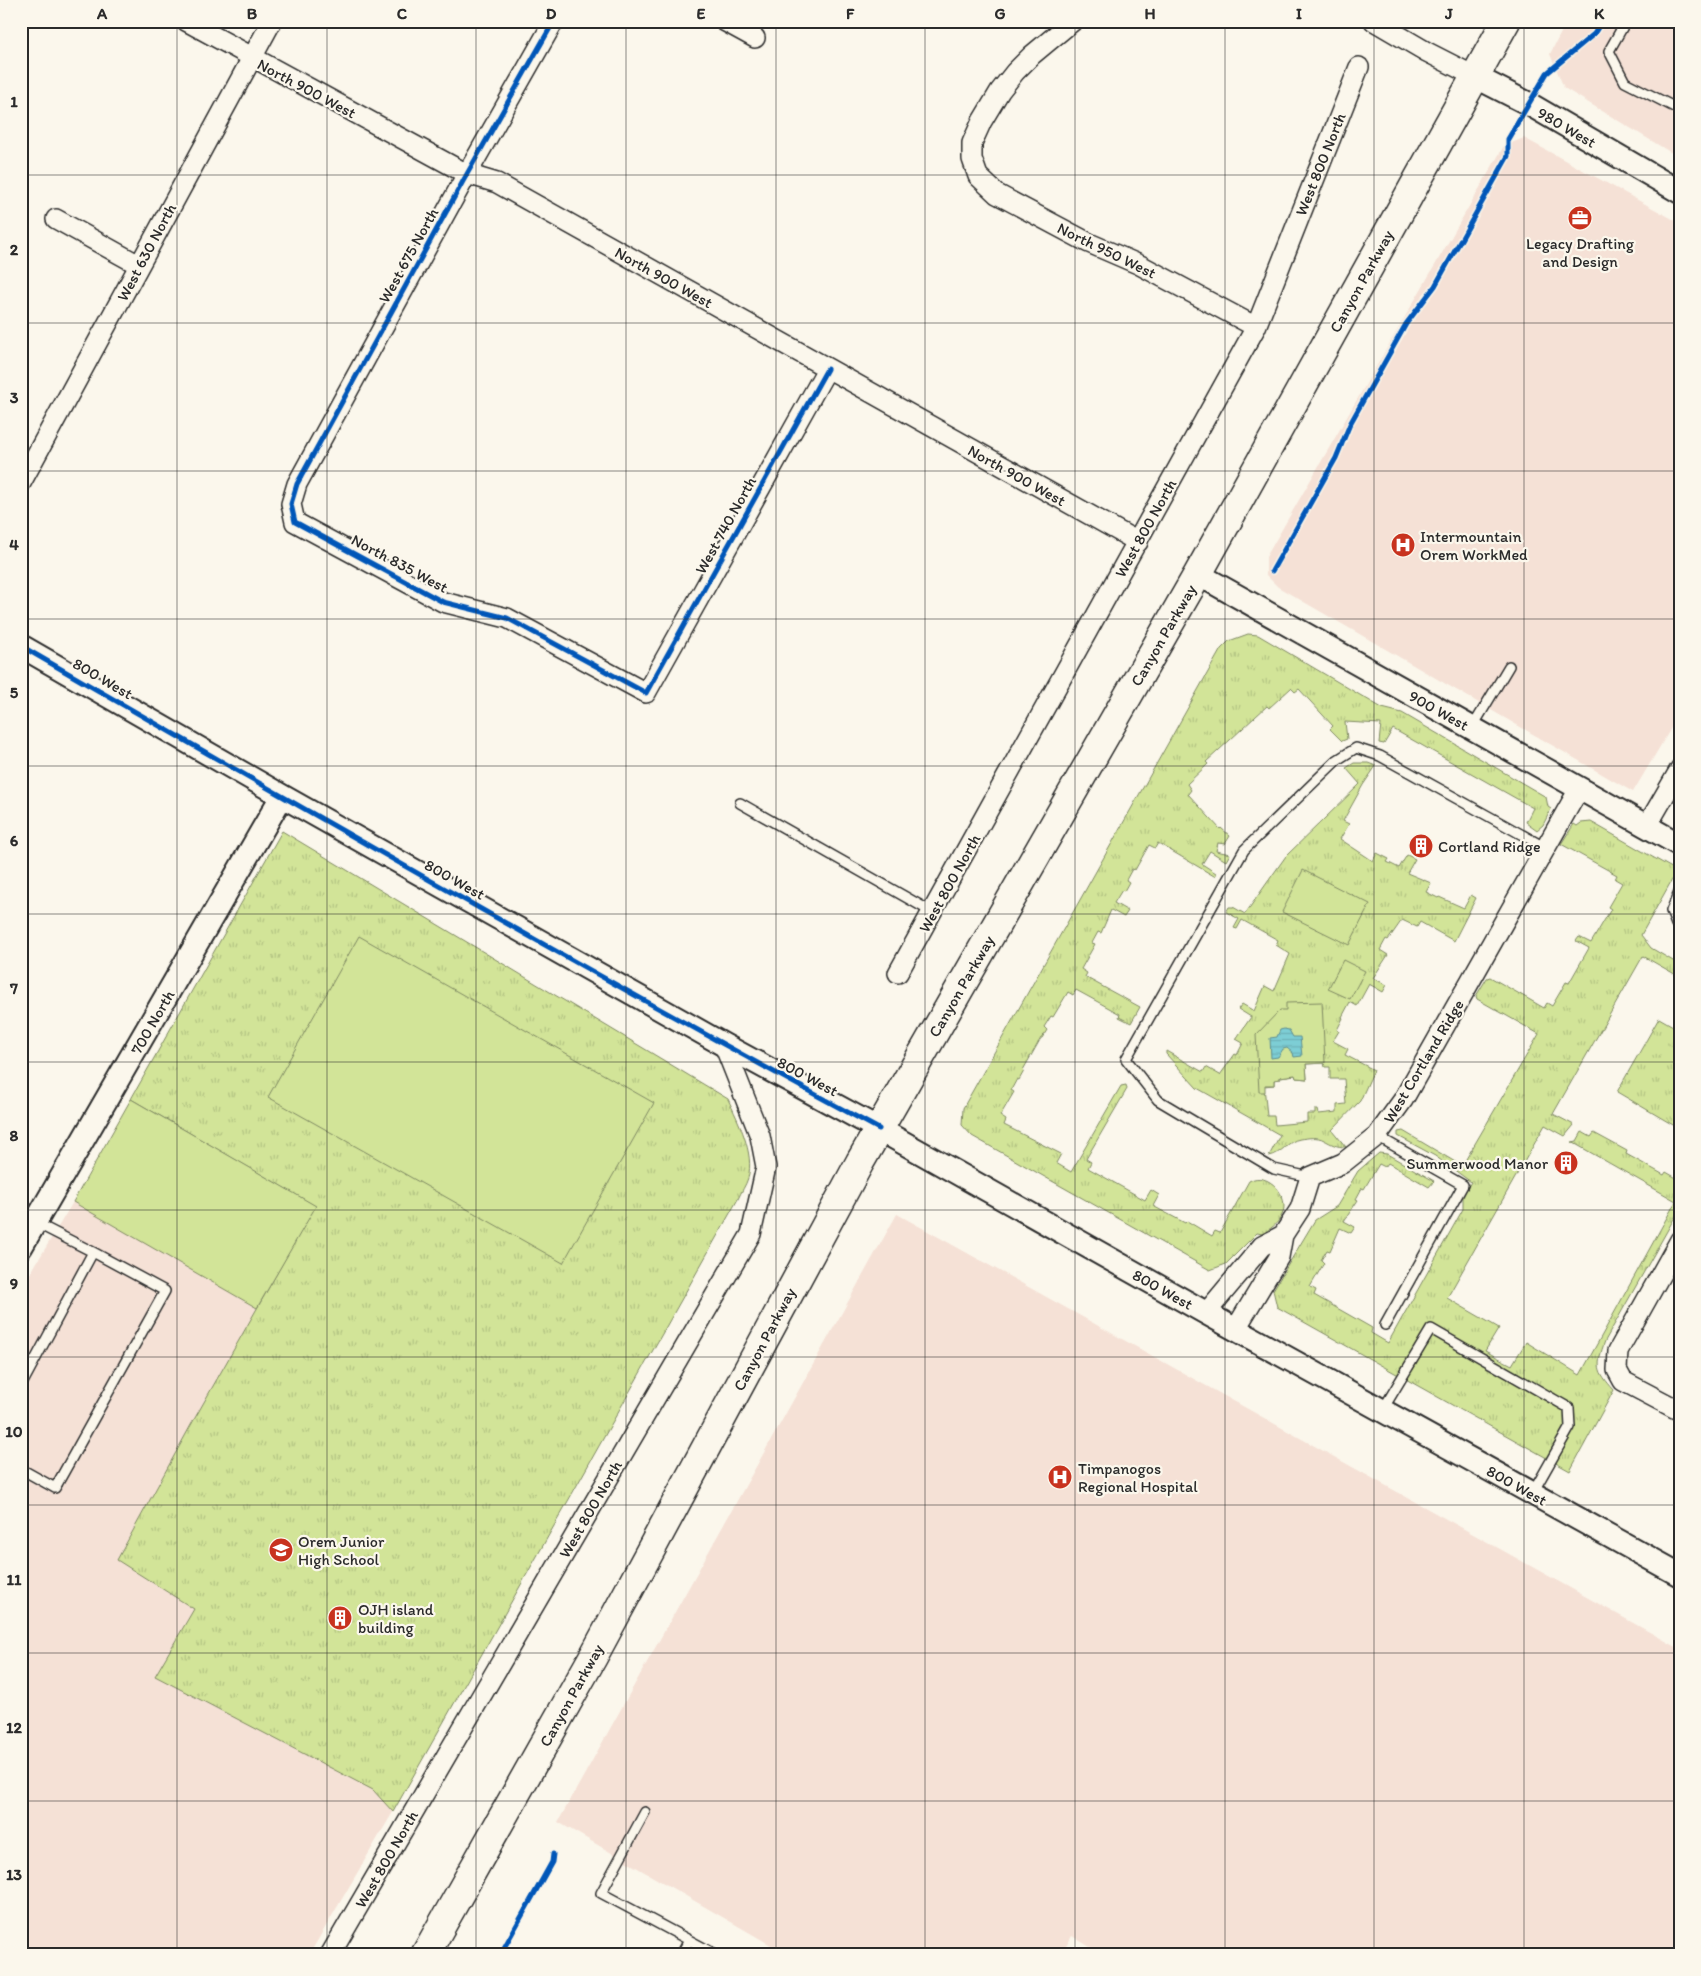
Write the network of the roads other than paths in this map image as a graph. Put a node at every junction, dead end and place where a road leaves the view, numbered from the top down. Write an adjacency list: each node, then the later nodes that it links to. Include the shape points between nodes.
1 (186, 21): 10 (street, North 900 West)
2 (272, 21): 10 (street, West 630 North)
3 (554, 21): 14 (street, West 675 North)
4 (724, 21): 9 (street)
5 (1073, 21): 18 (street, North 950 West, via 1032,55 1000,91 972,143 972,159 978,176 997,194)
6 (1374, 21): 12 (street, 980 West)
7 (1506, 21): 12 (highway, Canyon Parkway)
8 (1626, 21): 13 (lane, via 1609,51 1625,82)
9 (755, 38)
10 (252, 58): 14 (street, North 900 West); 17 (street, West 630 North)
11 (1359, 67): 18 (street, West 800 North)
12 (1476, 77): 15 (street, 980 West, via 1529,104); 23 (highway, Canyon Parkway)
13 (1680, 110)
14 (467, 174): 19 (street, North 900 West, via 497,183); 21 (street, West 675 North, via 297,484)
15 (1680, 192)
16 (56, 219): 17 (street)
17 (139, 265): 20 (street, West 630 North)
18 (1256, 327): 22 (street, West 800 North)
19 (827, 369): 22 (street, North 900 West); 26 (street, West 740 North)
20 (21, 483)
21 (291, 504): 26 (street, North 835 West, via 295,522 443,602 507,618)
22 (1138, 542): 36 (street, West 800 North)
23 (1198, 574): 27 (street, 900 West); 40 (highway, Canyon Parkway)
24 (21, 646): 30 (street, 800 West)
25 (1509, 666): 27 (lane)
26 (646, 693)
27 (1472, 729): 29 (street, 900 West)
28 (1680, 769): 32 (street)
29 (1579, 789): 32 (street, 900 West); 34 (street, West Cortland Ridge)
30 (282, 796): 39 (street, 800 West); 43 (street, 700 North)
31 (740, 803): 36 (lane)
32 (1647, 826): 33 (street, 900 West)
33 (1680, 845)
34 (1546, 848): 41 (street, West Cortland Ridge, via 1403,1100); 42 (lane, via 1380,756 1356,748 1338,760 1244,850 1126,1059 1158,1100 1274,1169)
35 (1680, 890): 37 (lane, via 1671,911)
36 (933, 912): 38 (street, West 800 North)
37 (1680, 926)
38 (898, 974)
39 (724, 1045): 40 (street, 800 West); 59 (street, West 800 North, via 760,1136 766,1167 751,1234)
40 (879, 1129): 48 (street, 800 West); 60 (highway, Canyon Parkway, via 598,1648)
41 (1377, 1136): 42 (street, West Cortland Ridge, via 1343,1163); 49 (lane, via 1463,1185)
42 (1310, 1177): 44 (street, via 1300,1209)
43 (36, 1223): 46 (street, 700 North); 47 (lane)
44 (1284, 1235): 48 (street, via 1262,1246); 50 (street, via 1279,1256)
45 (1680, 1240): 53 (street, via 1618,1351 1617,1370 1622,1381)
46 (21, 1247)
47 (93, 1252): 51 (lane); 54 (lane, via 165,1292 56,1488)
48 (1206, 1313): 50 (street, 800 West)
49 (1386, 1325)
50 (1235, 1330): 52 (street, 800 West)
51 (21, 1386)
52 (1382, 1411): 55 (street, 800 West); 55 (lane, via 1431,1329 1569,1408 1570,1426)
53 (1680, 1411)
54 (21, 1468)
55 (1532, 1494): 56 (street, 800 West)
56 (1680, 1575)
57 (645, 1812): 58 (lane, via 601,1893)
58 (689, 1940): 61 (lane); 62 (lane)
59 (330, 1955)
60 (425, 1955)
61 (680, 1955)
62 (717, 1955)

